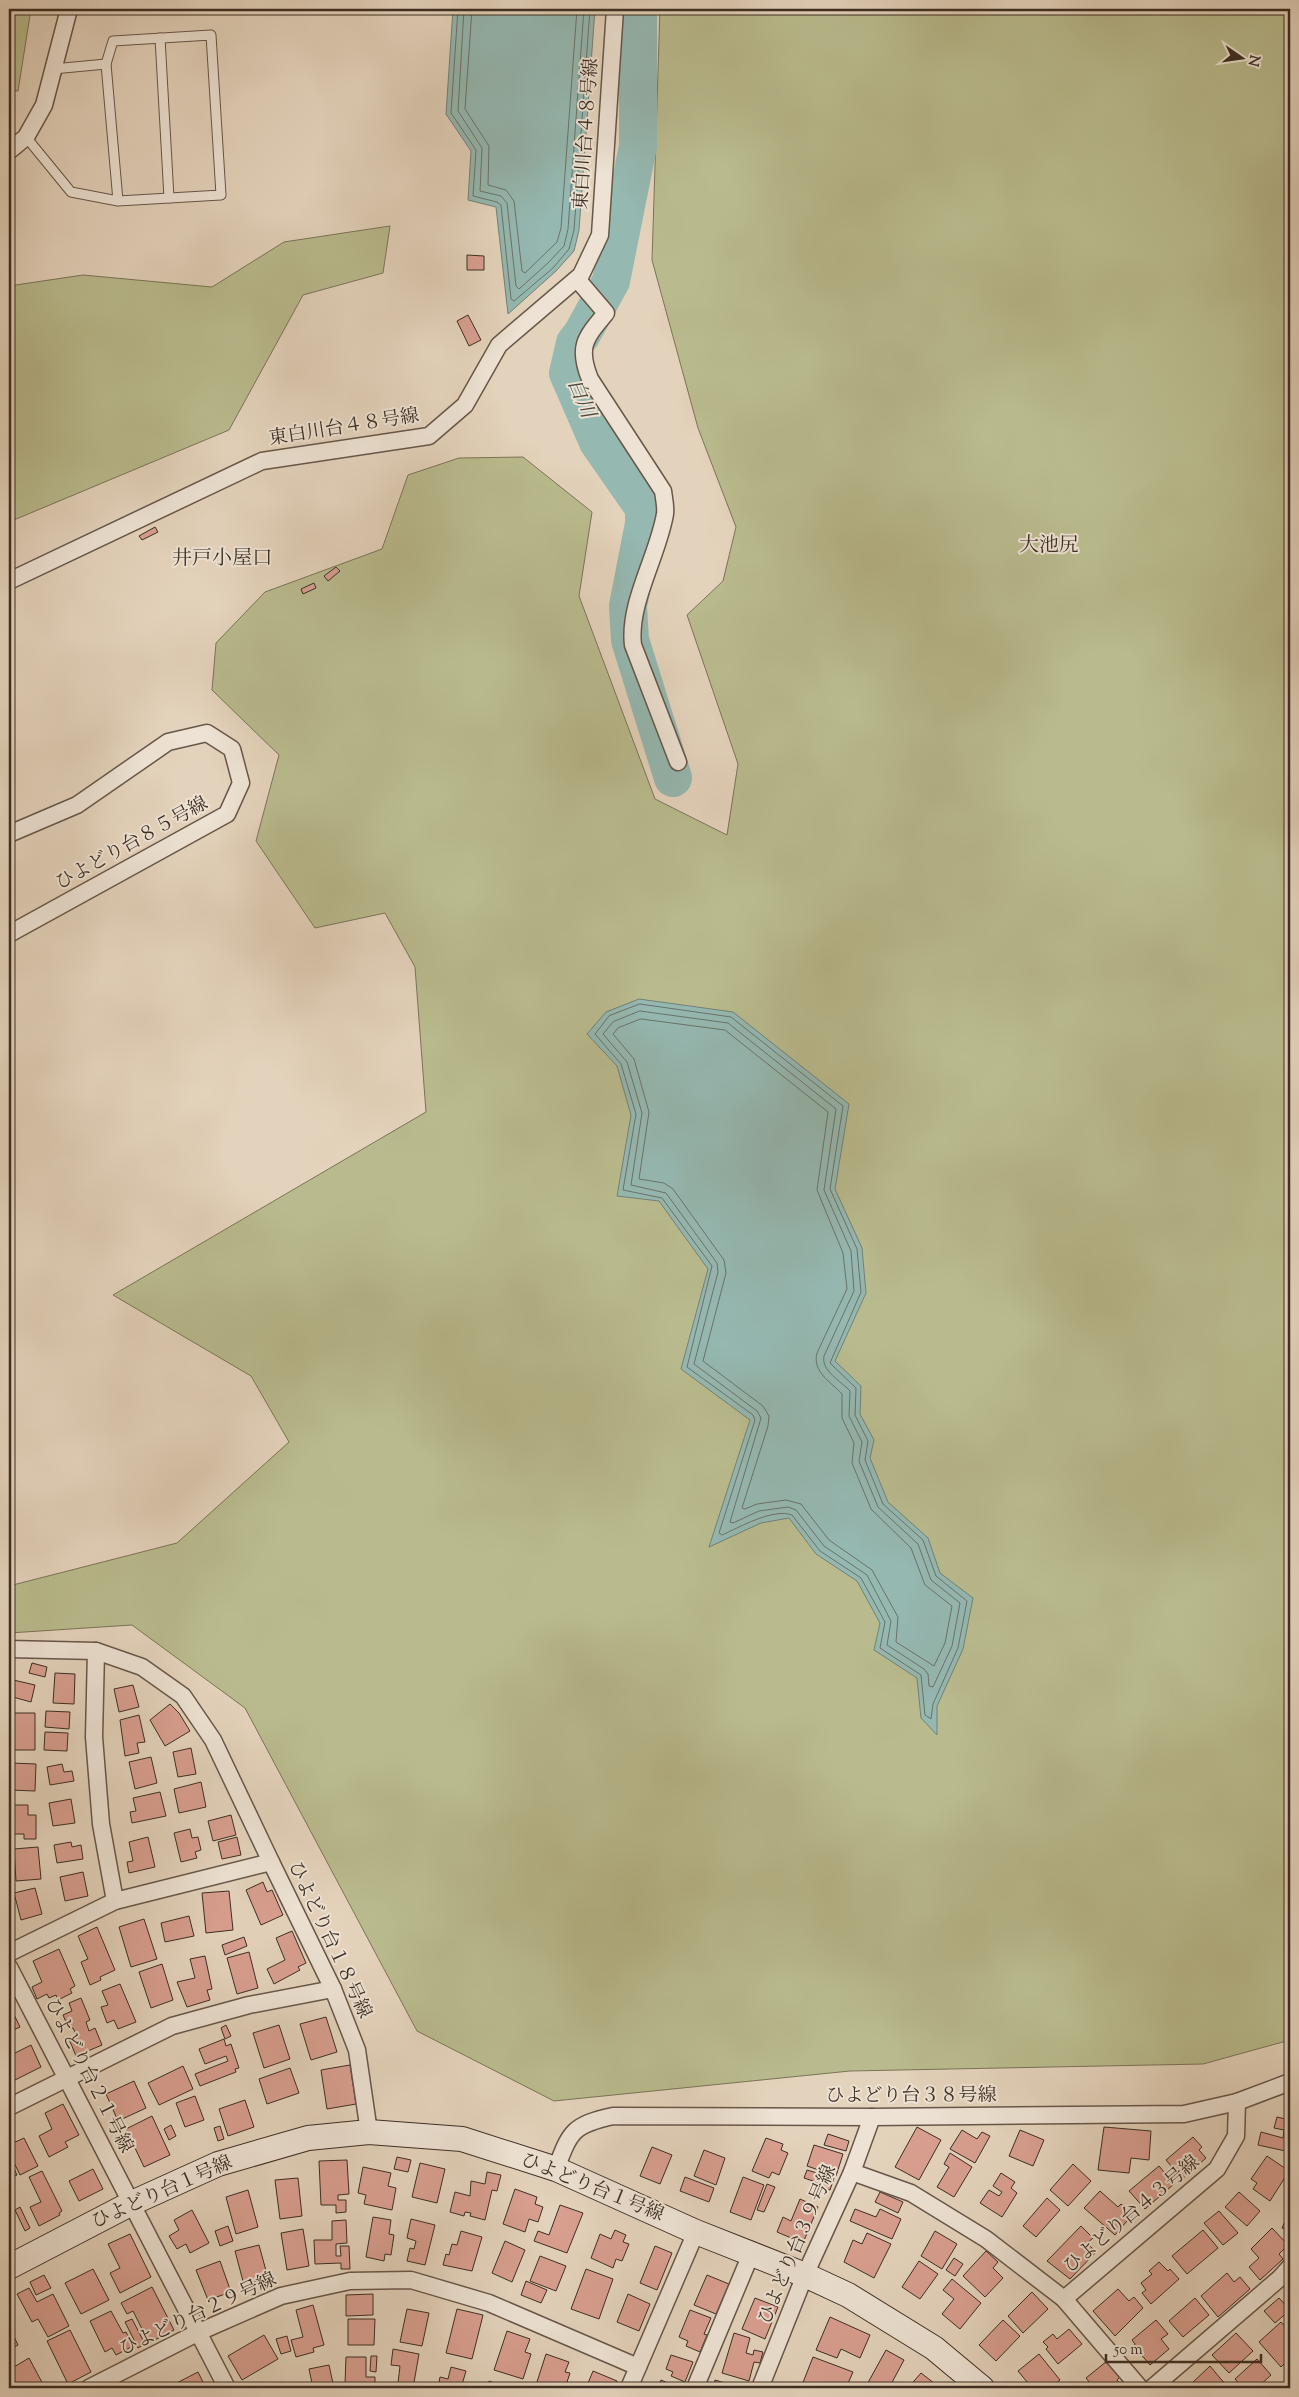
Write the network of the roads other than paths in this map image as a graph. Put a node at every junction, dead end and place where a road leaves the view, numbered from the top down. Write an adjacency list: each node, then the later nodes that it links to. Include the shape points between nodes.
1 (69, 9): 5 (street)
2 (615, 9): 10 (street, 東白川台４８号線, via 600,235)
3 (160, 38): 4 (lane, via 113,41); 8 (lane); 8 (lane, via 211,35 213,53 221,194)
4 (106, 64): 5 (lane); 9 (lane)
5 (54, 69): 6 (street, via 44,105)
6 (26, 138): 7 (street); 9 (lane, via 71,192)
7 (9, 152)
8 (170, 198): 9 (lane)
9 (118, 201)
10 (577, 279): 11 (street, 東白川台４８号線, via 499,345 465,405 429,436 262,461); 12 (street, via 606,313 586,337 583,362 590,379 663,491 666,512 634,615 632,634 633,645)
11 (9, 581)
12 (678, 762)
13 (9, 834): 14 (street, ひよどり台８５号線, via 77,805 168,742 207,733 232,749 241,783 227,814)
14 (9, 934)
15 (9, 1648): 16 (street)
16 (96, 1651): 17 (street, via 142,1667 183,1696 214,1740); 18 (street, via 94,1737 101,1824)
17 (271, 1862): 18 (street, ひよどり台１８号線); 21 (street, ひよどり台１８号線)
18 (115, 1901): 19 (street, ひよどり台１８号線)
19 (9, 1953)
20 (9, 1967): 22 (street, ひよどり台２１号線)
21 (333, 1989): 22 (street, via 249,2005 172,2026); 27 (street, ひよどり台１８号線, via 358,2050)
22 (66, 2078): 25 (street); 30 (street, ひよどり台２１号線)
23 (1290, 2082): 24 (street, ひよどり台３８号線)
24 (1238, 2102): 26 (street, ひよどり台３８号線, via 1184,2114); 36 (street, ひよどり台４３号線, via 1236,2136 1217,2169)
25 (9, 2107)
26 (872, 2117): 28 (street, ひよどり台３８号線, via 613,2116 588,2122 567,2138); 29 (street, ひよどり台３９号線)
27 (369, 2132): 28 (street, ひよどり台１号線, via 462,2139); 30 (street, ひよどり台１号線, via 308,2138 218,2164)
28 (556, 2169): 31 (street, ひよどり台１号線)
29 (852, 2172): 35 (street, ひよどり台３９号線); 36 (street, via 912,2193 986,2239)
30 (132, 2203): 33 (street, ひよどり台１号線); 37 (street, ひよどり台２１号線)
31 (696, 2232): 32 (street, ひよどり台１号線); 38 (street)
32 (751, 2254): 35 (street, ひよどり台１号線); 42 (street)
33 (9, 2267)
34 (1290, 2267): 46 (street)
35 (805, 2275): 43 (street, ひよどり台３９号線); 44 (street, ひよどり台１号線, via 848,2296 934,2348)
36 (1064, 2299): 45 (street)
37 (199, 2332): 38 (street, ひよどり台２９号線, via 281,2296 350,2281 411,2280 489,2303); 39 (street, ひよどり台２９号線); 40 (street, ひよどり台２１号線)
38 (638, 2367): 41 (street)
39 (89, 2388)
40 (227, 2388)
41 (629, 2388)
42 (695, 2388)
43 (760, 2388)
44 (982, 2388)
45 (1140, 2388)
46 (1152, 2388)

